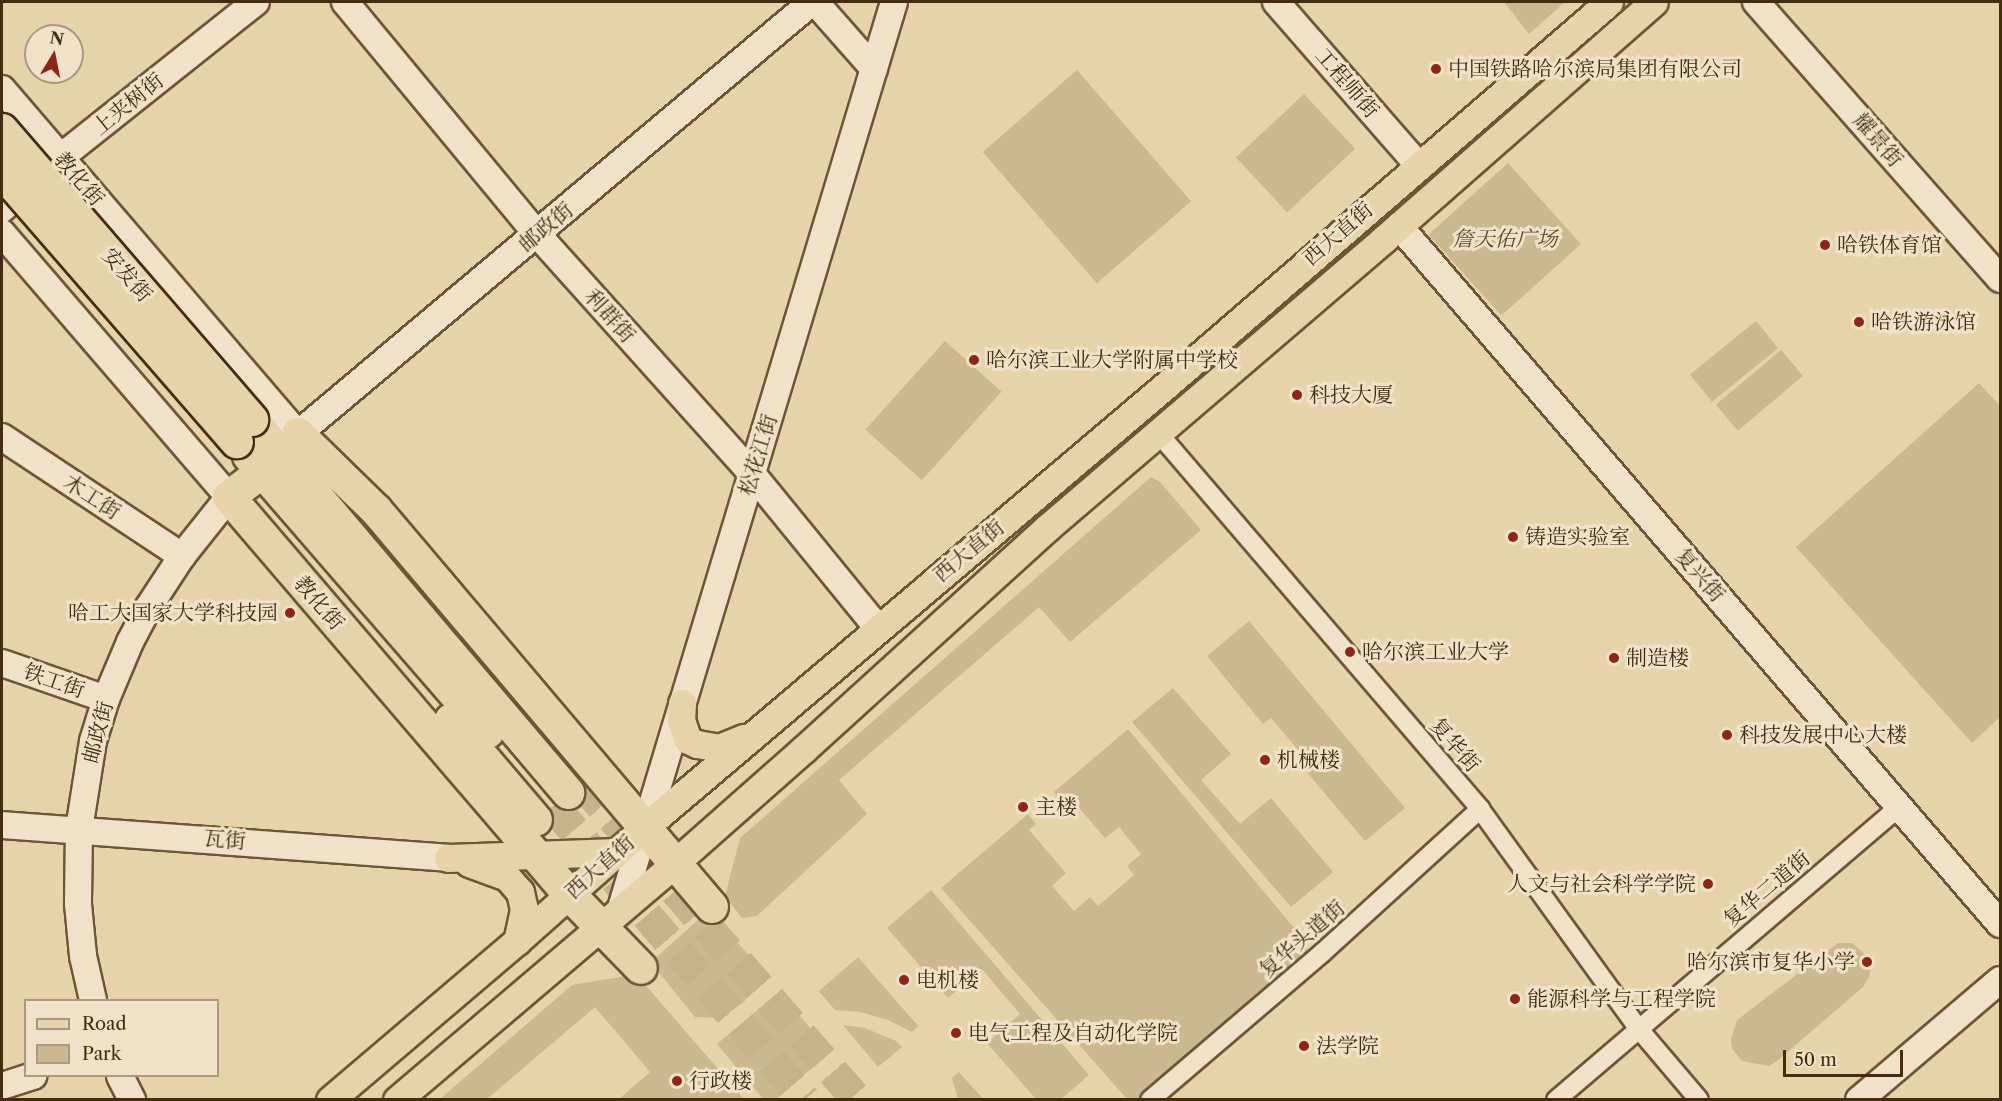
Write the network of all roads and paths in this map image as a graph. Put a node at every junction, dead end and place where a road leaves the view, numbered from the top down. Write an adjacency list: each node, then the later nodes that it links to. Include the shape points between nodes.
1 (256, 2): 12 (street, 上夹树街)
2 (345, 2): 18 (street, 利群街)
3 (814, 2): 9 (street); 18 (street, 邮政街)
4 (894, 2): 9 (street, 松花江街)
5 (1276, 2): 13 (street, 工程师街)
6 (1609, 2): 13 (main road, 西大直街)
7 (1654, 2): 16 (main road, 西大直街)
8 (1756, 2): 19 (street, 耀景街)
9 (874, 69): 24 (street, 松花江街)
10 (2, 89): 12 (street, 教化街)
11 (2, 130): 20 (highway, 安发街, bridge)
12 (61, 157): 15 (street, 上夹树街); 23 (street, 教化街)
13 (1418, 165): 26 (main road, 西大直街, via 1165,386)
14 (2, 172): 20 (highway, 安发街, bridge)
15 (2, 209)
16 (1399, 226): 21 (main road, 西大直街); 31 (street, 复兴街)
17 (2, 233): 23 (street, 教化街)
18 (537, 234): 23 (street, 邮政街); 24 (street, 利群街)
19 (2001, 279)
20 (245, 431): 23 (highway, 教化街)
21 (1159, 434): 32 (street, 复华街); 39 (main road, 西大直街, via 1047,528)
22 (2, 437): 25 (street, 木工街)
23 (263, 467): 23 (highway, 教化街, via 559,800); 25 (street, 邮政街); 34 (highway, 教化街, via 375,510); 37 (highway, 教化街)
24 (753, 475): 26 (street, 利群街); 29 (street, 松花江街)
25 (182, 556): 28 (street, 邮政街, via 143,617)
26 (878, 628): 30 (main road, 西大直街)
27 (2, 663): 28 (street, 铁工街)
28 (106, 699): 35 (street, 邮政街, via 93,741)
29 (682, 703): 30 (main road, via 684,733 688,740 707,747 719,748 736,742); 34 (street, 松花江街)
30 (770, 721): 34 (main road, 西大直街)
31 (1899, 807): 43 (street, 复兴街); 48 (street, 复华二道街)
32 (1480, 809): 48 (street, 复华街); 55 (street, 复华头道街)
33 (2, 825): 35 (street, 瓦街)
34 (645, 827): 36 (main road, 西大直街); 39 (highway, 教化街); 42 (street, 松花江街)
35 (79, 829): 38 (street, 瓦街); 47 (street, 邮政街, via 78,904 83,956)
36 (617, 852): 37 (main road); 40 (main road, 西大直街)
37 (536, 855): 38 (main road); 40 (highway, 教化街)
38 (448, 858): 44 (main road, via 499,873 514,884 524,909)
39 (675, 863): 41 (highway, 教化街); 42 (main road, 西大直街)
40 (569, 894): 42 (highway, 教化街); 44 (main road, 西大直街)
41 (712, 907)
42 (610, 917): 45 (highway, 教化街); 54 (main road, 西大直街)
43 (2001, 924)
44 (517, 941): 53 (main road, 西大直街)
45 (641, 968)
46 (2001, 980): 58 (street)
47 (93, 999)
48 (1638, 1028): 56 (street, 复华二道街); 57 (street, 复华街)
49 (30, 1077): 51 (street)
50 (120, 1077): 52 (street)
51 (2, 1086)
52 (132, 1100)
53 (330, 1100)
54 (398, 1100)
55 (1150, 1100)
56 (1556, 1100)
57 (1699, 1100)
58 (1859, 1100)

